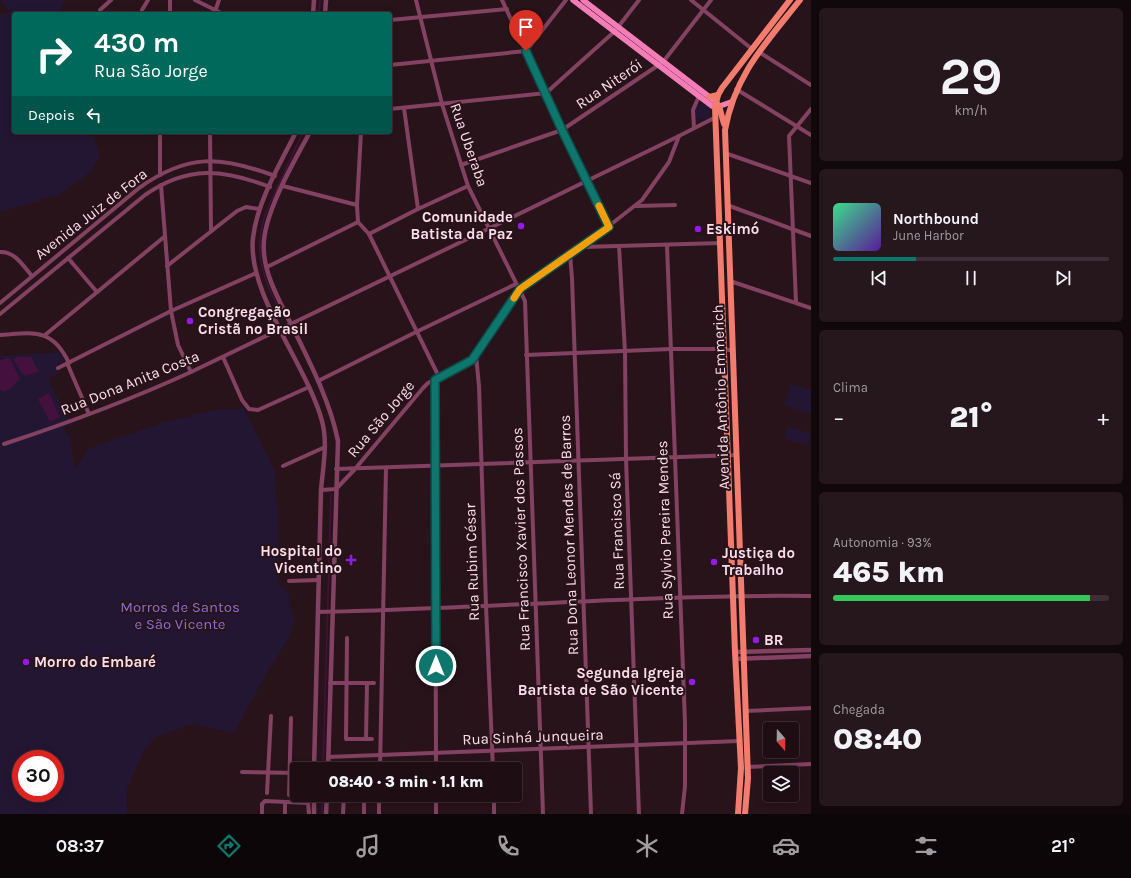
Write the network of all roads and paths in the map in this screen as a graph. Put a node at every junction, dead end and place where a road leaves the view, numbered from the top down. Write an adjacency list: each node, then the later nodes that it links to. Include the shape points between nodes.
1 (111, 0): 19 (street)
2 (148, 0): 20 (street)
3 (170, 0): 22 (street)
4 (195, 0): 23 (street)
5 (218, 0): 23 (street)
6 (314, 0): 24 (street)
7 (326, 0): 25 (street)
8 (416, 0): 26 (street, Rua Uberaba)
9 (502, 0): 18 (street)
10 (566, 0): 30 (street)
11 (573, 0): 28 (main road)
12 (583, 0): 28 (main road)
13 (639, 0): 28 (street)
14 (691, 0): 21 (street)
15 (711, 0): 21 (street, Rua Niterói)
16 (790, 0): 29 (main road)
17 (800, 0): 31 (main road, Avenida Antônio Emmerich)
18 (507, 9): 26 (street); 30 (street)
19 (100, 10)
20 (142, 10)
21 (704, 10): 29 (street); 33 (street, Rua Niterói)
22 (170, 12)
23 (214, 12)
24 (313, 12)
25 (325, 12)
26 (420, 17): 27 (street); 32 (street, Rua Uberaba)
27 (392, 20)
28 (616, 29): 33 (main road); 37 (street)
29 (752, 49): 38 (main road)
30 (526, 51): 32 (street); 37 (street)
31 (759, 52): 35 (street); 36 (main road, Avenida Antônio Emmerich)
32 (432, 61): 34 (street); 42 (street, Rua Uberaba)
33 (661, 64): 39 (main road); 40 (main road); 51 (street, Rua Niterói)
34 (392, 65)
35 (811, 85)
36 (736, 89): 41 (main road, Avenida Antônio Emmerich); 49 (street)
37 (546, 93): 42 (street); 51 (street)
38 (718, 95): 40 (main road); 43 (main road)
39 (699, 96): 40 (main road); 50 (street, via 693,110)
40 (707, 99): 43 (main road)
41 (731, 102): 43 (main road); 52 (main road, Avenida Antônio Emmerich)
42 (442, 104): 44 (street); 62 (street, Rua Uberaba)
43 (717, 105): 47 (main road); 48 (main road, Avenida Antônio Emmerich)
44 (404, 108): 45 (street); 78 (street)
45 (392, 109)
46 (811, 109): 49 (street)
47 (722, 115): 48 (main road); 52 (main road)
48 (716, 117): 50 (street, Rua Dona Anita Costa); 87 (main road, Avenida Antônio Emmerich)
49 (796, 126): 58 (street); 66 (street, via 789,136)
50 (694, 128): 59 (street, Rua Dona Anita Costa)
51 (562, 130): 62 (street, Rua Niterói); 67 (street)
52 (725, 130): 60 (main road, Avenida Antônio Emmerich)
53 (160, 134): 64 (street)
54 (210, 134): 61 (street)
55 (295, 134): 65 (street)
56 (309, 134): 70 (street)
57 (361, 134): 74 (street)
58 (811, 135)
59 (679, 136): 67 (street, Rua Dona Anita Costa); 76 (street, Rua São Jorge, via 668,162)
60 (726, 152): 66 (street); 75 (main road, Avenida Antônio Emmerich)
61 (210, 161): 63 (street); 64 (street, Avenida Juiz de Fora, via 185,165); 65 (street, Avenida Juiz de Fora, via 237,163)
62 (461, 165): 71 (street, Rua Uberaba)
63 (209, 173): 69 (street, Avenida Juiz de Fora, via 190,175); 72 (street, Avenida Juiz de Fora, via 249,179); 83 (street)
64 (160, 175): 97 (street, Avenida Juiz de Fora, via 139,188)
65 (275, 176): 72 (street)
66 (792, 177): 68 (street); 82 (street)
67 (587, 181): 80 (street); 81 (street, Rua Dona Anita Costa)
68 (811, 183)
69 (161, 185): 85 (street); 93 (street, Avenida Juiz de Fora, via 145,195)
70 (283, 186): 74 (street); 95 (street, via 265,233)
71 (468, 186): 78 (street); 81 (street, Rua Uberaba)
72 (270, 188): 77 (street)
73 (675, 204): 76 (street)
74 (357, 205): 79 (street)
75 (727, 205): 82 (street); 99 (main road, Avenida Antônio Emmerich)
76 (636, 206): 80 (street, Rua São Jorge)
77 (259, 208): 83 (street, via 246,207 237,211); 96 (street, via 253,240)
78 (418, 209): 84 (street)
79 (358, 222): 84 (street); 95 (street)
80 (609, 227): 90 (street, Rua São Jorge)
81 (488, 229): 98 (street, Rua Dona Anita Costa); 100 (street, Rua Uberaba)
82 (792, 230): 86 (street); 103 (street)
83 (211, 231): 94 (street)
84 (369, 234): 98 (street)
85 (164, 236): 94 (street); 102 (street)
86 (811, 236)
87 (721, 243): 88 (street); 114 (main road, Avenida Antônio Emmerich)
88 (667, 245): 89 (street); 113 (street, Rua Sylvio Pereira Mendes)
89 (619, 246): 90 (street); 116 (street, Rua Francisco Sá)
90 (582, 247): 92 (street, Rua São Jorge)
91 (0, 252): 97 (street, via 13,255)
92 (570, 255): 101 (street, Rua São Jorge); 117 (street, Rua Dona Leonor Mendes de Barros)
93 (68, 258): 102 (street); 107 (street, Avenida Juiz de Fora)
94 (167, 266): 106 (street)
95 (267, 267): 108 (street)
96 (256, 273): 106 (street); 109 (street)
97 (32, 276): 104 (street, Avenida Juiz de Fora)
98 (390, 276): 108 (street, Rua Dona Anita Costa); 110 (street)
99 (730, 280): 103 (street); 115 (main road, Avenida Antônio Emmerich)
100 (516, 284): 101 (street, Rua Uberaba); 110 (street)
101 (520, 289): 118 (street, Rua São Jorge); 119 (street, Rua Francisco Xavier dos Passos, via 525,301)
102 (96, 292): 112 (street)
103 (796, 302): 105 (street)
104 (0, 303)
105 (811, 308)
106 (171, 311): 121 (street); 123 (street, via 178,345)
107 (0, 314)
108 (290, 325): 109 (street, Rua Dona Anita Costa); 125 (street)
109 (282, 329): 120 (street, Rua Dona Anita Costa); 126 (street)
110 (416, 332): 124 (street); 125 (street)
111 (0, 335): 112 (street)
112 (45, 335): 121 (street, via 61,348)
113 (671, 349): 114 (street); 116 (street); 134 (street, Rua Sylvio Pereira Mendes)
114 (725, 349): 115 (street); 127 (main road, Avenida Antônio Emmerich)
115 (733, 351): 128 (main road, Avenida Antônio Emmerich)
116 (624, 352): 117 (street); 135 (street, Rua Francisco Sá)
117 (574, 353): 119 (street); 136 (street, Rua Dona Leonor Mendes de Barros)
118 (476, 355): 124 (street, Rua São Jorge, via 472,360); 138 (street, Rua Rubim César)
119 (526, 355): 137 (street, Rua Francisco Xavier dos Passos)
120 (223, 357): 123 (street, Rua Dona Anita Costa); 126 (street, via 242,400 249,409 258,410)
121 (68, 363): 122 (street); 129 (street)
122 (58, 368)
123 (191, 372): 129 (street, Rua Dona Anita Costa)
124 (437, 378): 140 (street); 143 (street, Rua São Jorge, via 415,396)
125 (318, 381): 142 (street, via 338,441)
126 (309, 387): 131 (street, via 321,420)
127 (726, 394): 128 (main road); 133 (main road, Avenida Antônio Emmerich)
128 (735, 394): 132 (main road, Avenida Antônio Emmerich)
129 (89, 414): 130 (street, Rua Dona Anita Costa)
130 (4, 444)
131 (325, 447): 139 (street); 145 (street)
132 (737, 455): 133 (street); 148 (main road, Avenida Antônio Emmerich)
133 (728, 456): 134 (street); 149 (main road, Avenida Antônio Emmerich)
134 (675, 458): 135 (street); 151 (street, Rua Sylvio Pereira Mendes)
135 (626, 459): 136 (street); 152 (street, Rua Francisco Sá)
136 (578, 461): 137 (street); 153 (street, Rua Dona Leonor Mendes de Barros)
137 (530, 463): 138 (street); 154 (street, Rua Francisco Xavier dos Passos)
138 (481, 464): 140 (street); 155 (street, Rua Rubim César)
139 (283, 466)
140 (434, 466): 141 (street); 156 (street)
141 (386, 468): 143 (street); 159 (street)
142 (336, 469): 143 (street); 144 (street)
143 (355, 469): 144 (street, Rua São Jorge)
144 (335, 489): 145 (street); 158 (street)
145 (322, 490): 146 (street)
146 (319, 580): 147 (street); 157 (street)
147 (288, 581)
148 (742, 595): 149 (street); 150 (street); 162 (main road, Avenida Antônio Emmerich)
149 (733, 596): 151 (street); 163 (main road, Avenida Antônio Emmerich)
150 (811, 596)
151 (680, 598): 152 (street); 177 (street, Rua Sylvio Pereira Mendes)
152 (631, 600): 153 (street); 178 (street, Rua Francisco Sá)
153 (584, 602): 154 (street); 179 (street, Rua Dona Leonor Mendes de Barros)
154 (536, 604): 155 (street); 180 (street, Rua Francisco Xavier dos Passos)
155 (486, 606): 156 (street); 181 (street, Rua Rubim César)
156 (436, 608): 159 (street); 182 (street)
157 (320, 612): 158 (street); 186 (street)
158 (330, 612): 159 (street); 166 (street)
159 (385, 612): 183 (street)
160 (346, 638): 167 (street)
161 (811, 650): 162 (street)
162 (744, 651): 163 (street); 165 (main road, Avenida Antônio Emmerich)
163 (735, 655): 165 (street); 176 (main road, Avenida Antônio Emmerich)
164 (811, 656): 165 (street)
165 (744, 658): 171 (main road, Avenida Antônio Emmerich)
166 (330, 683): 167 (street); 184 (street)
167 (346, 683): 168 (street); 174 (street, via 346,739)
168 (367, 683): 169 (street); 174 (street)
169 (374, 683)
170 (811, 708): 171 (street)
171 (745, 712): 192 (main road, Avenida Antônio Emmerich)
172 (271, 716): 194 (street)
173 (291, 718): 185 (street)
174 (366, 739): 175 (street)
175 (372, 739)
176 (739, 741): 177 (street, Rua Sinhá Junqueira); 220 (main road, Avenida Antônio Emmerich, via 741,784)
177 (685, 743): 178 (street, Rua Sinhá Junqueira); 219 (street, Rua Sylvio Pereira Mendes)
178 (636, 745): 179 (street, Rua Sinhá Junqueira); 218 (street, Rua Francisco Sá)
179 (588, 746): 180 (street, Rua Sinhá Junqueira); 217 (street, Rua Dona Leonor Mendes de Barros)
180 (542, 749): 181 (street, Rua Sinhá Junqueira); 216 (street, Rua Francisco Xavier dos Passos)
181 (492, 751): 182 (street, Rua Sinhá Junqueira); 190 (street, Rua Rubim César)
182 (436, 752): 183 (street, Rua Sinhá Junqueira); 189 (street)
183 (380, 755): 184 (street, Rua Sinhá Junqueira); 188 (street)
184 (328, 757): 187 (street)
185 (290, 762)
186 (314, 762)
187 (328, 762)
188 (380, 762)
189 (436, 762)
190 (493, 762)
191 (811, 764): 192 (street)
192 (747, 767): 221 (main road, Avenida Antônio Emmerich, via 748,792)
193 (242, 772): 194 (street)
194 (268, 772): 195 (street); 196 (street)
195 (290, 772): 197 (street)
196 (267, 793)
197 (289, 795)
198 (285, 802): 206 (street, via 263,802); 207 (street); 208 (street, via 308,803)
199 (314, 802): 209 (street)
200 (327, 802): 210 (street)
201 (344, 802): 211 (street)
202 (364, 802): 212 (street)
203 (379, 802): 213 (street)
204 (436, 802): 214 (street)
205 (494, 802): 215 (street)
206 (262, 814)
207 (285, 814)
208 (309, 814)
209 (314, 814)
210 (326, 814)
211 (343, 814)
212 (364, 814)
213 (379, 814)
214 (436, 814)
215 (494, 814)
216 (543, 814)
217 (591, 814)
218 (639, 814)
219 (682, 814)
220 (738, 814)
221 (745, 814)

